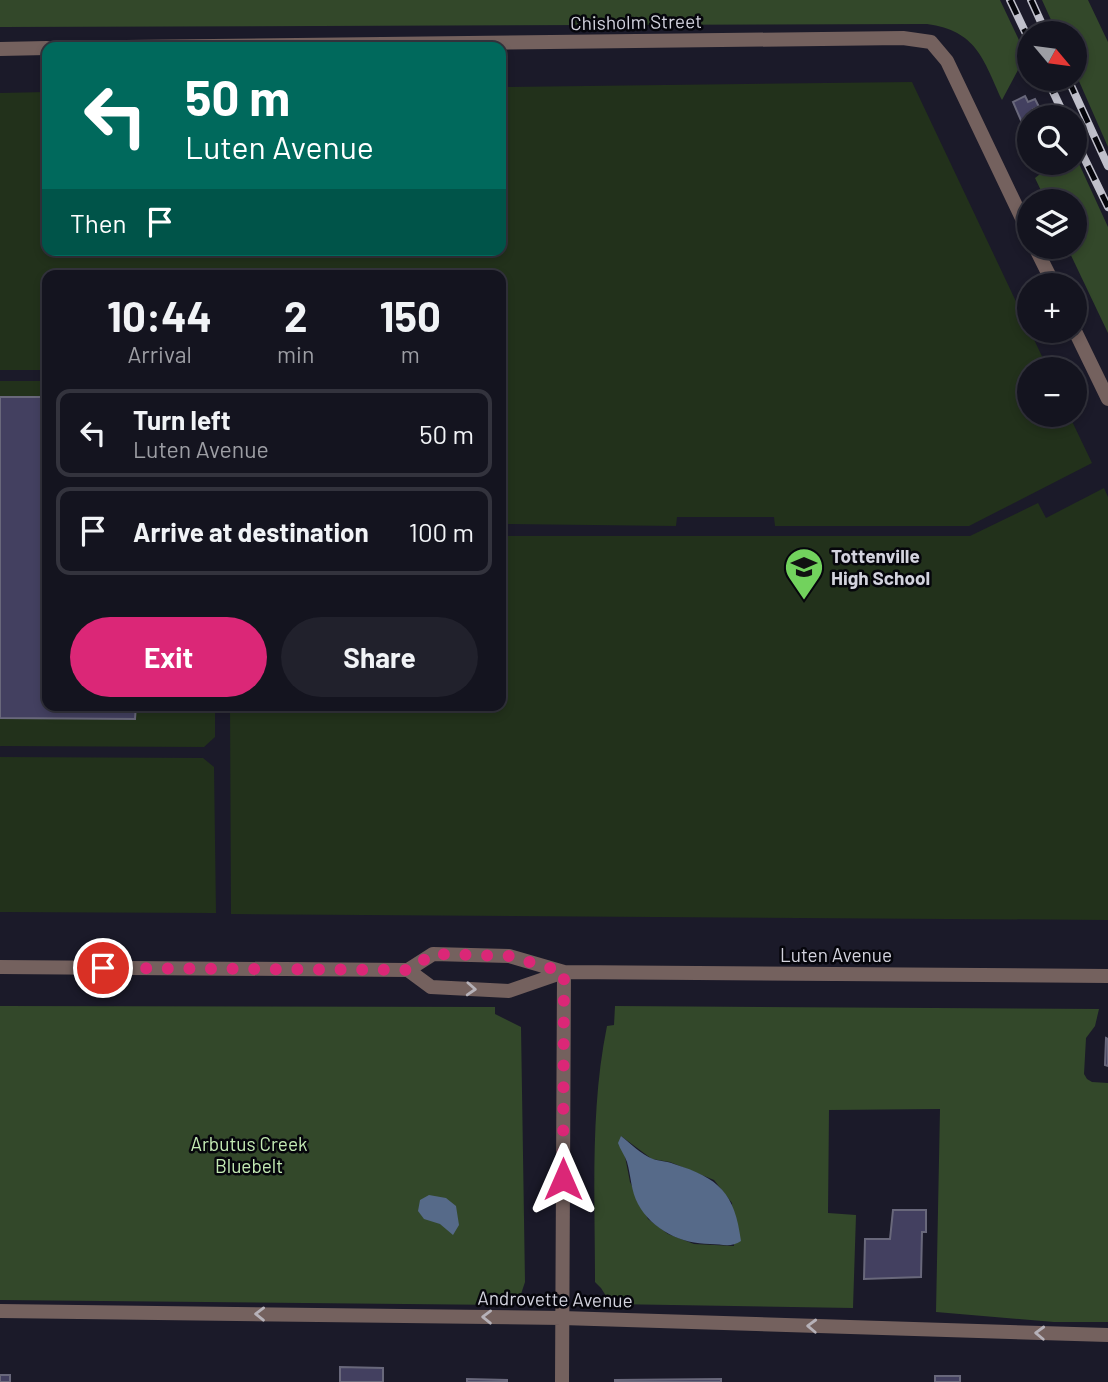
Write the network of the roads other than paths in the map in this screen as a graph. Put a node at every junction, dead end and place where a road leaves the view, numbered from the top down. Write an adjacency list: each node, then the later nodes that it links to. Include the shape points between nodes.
1 (506, 43): 4 (street, Chisholm Street, via 890,38 930,42 947,61)
2 (42, 48): 3 (street)
3 (0, 49)
4 (1017, 208)
5 (1081, 343): 6 (street)
6 (1108, 399)
7 (0, 967): 8 (street, Luten Avenue)
8 (408, 970): 9 (street, Luten Avenue, via 433,954 509,956); 9 (street, Luten Avenue, one-way to 9, via 431,987 509,991)
9 (564, 972): 10 (street, Luten Avenue); 12 (street)
10 (1108, 976)
11 (0, 1311): 12 (street, Androvette Avenue, one-way to 11)
12 (562, 1318): 13 (street, Androvette Avenue, one-way to 12); 14 (street)
13 (1108, 1335)
14 (562, 1382)

